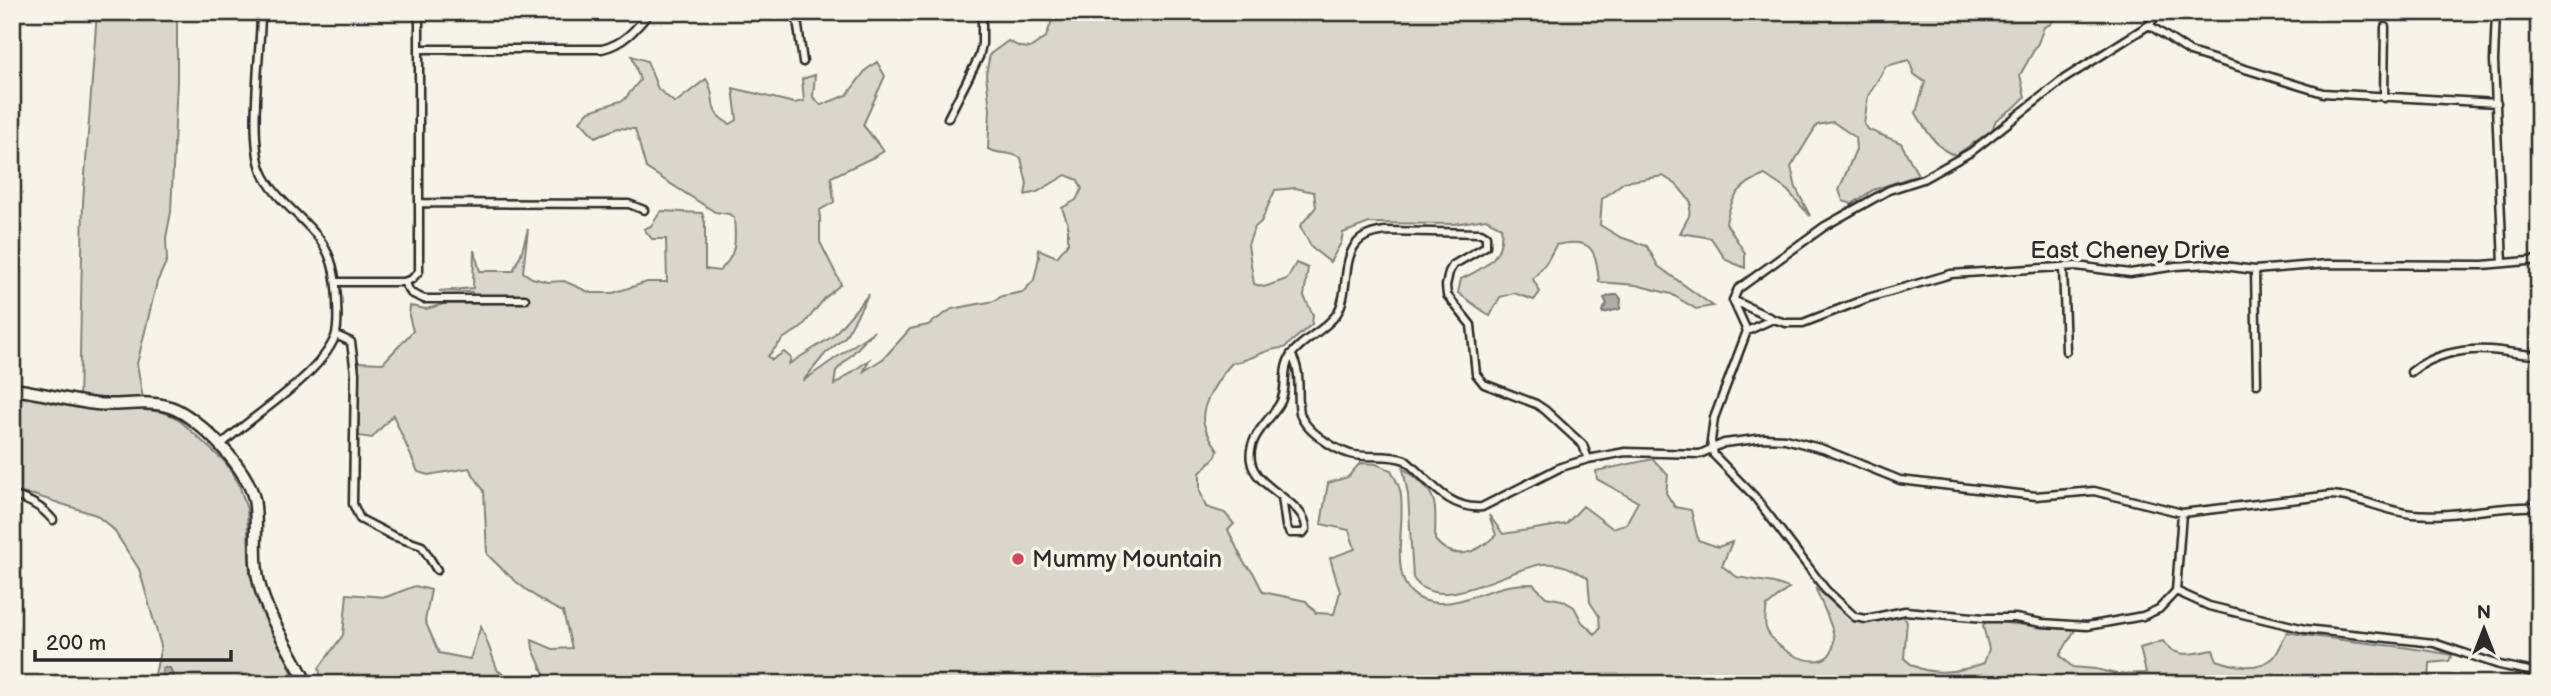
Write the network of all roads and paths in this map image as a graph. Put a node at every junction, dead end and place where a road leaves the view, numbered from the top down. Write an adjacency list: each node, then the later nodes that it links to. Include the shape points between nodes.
1 (261, 12): 23 (street, via 260,164 277,193 323,244)
2 (419, 12): 10 (street)
3 (650, 12): 10 (street, via 628,37 602,49)
4 (796, 12): 11 (street)
5 (982, 12): 15 (street, via 979,57)
6 (2159, 12): 8 (street)
7 (2496, 12): 13 (street)
8 (2149, 24): 12 (street, via 2190,52 2323,93); 26 (street, via 2064,79 1971,152 1825,226 1738,289)
9 (2385, 27): 12 (street)
10 (419, 49): 17 (street)
11 (803, 62)
12 (2384, 98): 13 (street)
13 (2497, 103): 20 (street)
14 (12, 111): 16 (street)
15 (948, 118)
16 (12, 156)
17 (420, 203): 18 (street, via 629,204); 24 (street, via 419,271)
18 (644, 210)
19 (2539, 260): 20 (street, East Cheney Drive)
20 (2503, 263): 22 (street, East Cheney Drive, via 2337,264)
21 (2063, 267): 22 (street, East Cheney Drive, via 2130,273 2208,264); 27 (street, East Cheney Drive, via 1951,274 1803,323); 30 (street)
22 (2255, 270): 34 (street)
23 (336, 282): 24 (street); 29 (street)
24 (404, 282): 25 (street, via 411,293 424,299)
25 (525, 299)
26 (1733, 300): 27 (street, East Cheney Drive); 28 (street)
27 (1773, 319): 28 (street)
28 (1747, 331): 37 (street, via 1714,418)
29 (336, 335): 36 (street, via 302,378); 44 (street, via 351,342 355,373 353,504 360,519 422,547)
30 (2066, 351)
31 (1291, 355): 38 (street, via 1298,365 1300,414 1306,427 1349,454 1405,460 1460,505 1482,507 1561,467); 38 (street, via 1336,314 1352,250 1364,237 1385,231 1481,233 1486,236 1486,246 1453,265 1446,286 1447,295 1471,326 1476,374 1484,384 1545,410 1583,445); 40 (street, via 1282,399 1261,427 1251,451 1257,476)
32 (2539, 355): 33 (street, via 2461,352 2431,359)
33 (2411, 372)
34 (2258, 384)
35 (12, 389): 36 (street, via 97,404 164,405 186,415)
36 (220, 446): 49 (street, via 250,486 260,586)
37 (1712, 450): 38 (street, via 1700,454 1625,452); 42 (street, via 1724,443 1785,439 1900,480 2036,496 2094,491); 45 (street, via 1754,496 1826,590 1854,617 1905,611 2087,626 2143,616 2159,609)
38 (1588, 459)
39 (12, 496): 43 (street, via 31,501)
40 (1282, 497): 40 (street, via 1290,533 1303,533 1305,518)
41 (2539, 507): 42 (street, via 2411,514 2332,495)
42 (2182, 513): 45 (street)
43 (53, 520)
44 (437, 570)
45 (2176, 591): 48 (street, via 2209,606 2305,629 2434,643)
46 (12, 656): 47 (street)
47 (12, 670)
48 (2539, 674)
49 (307, 684)

